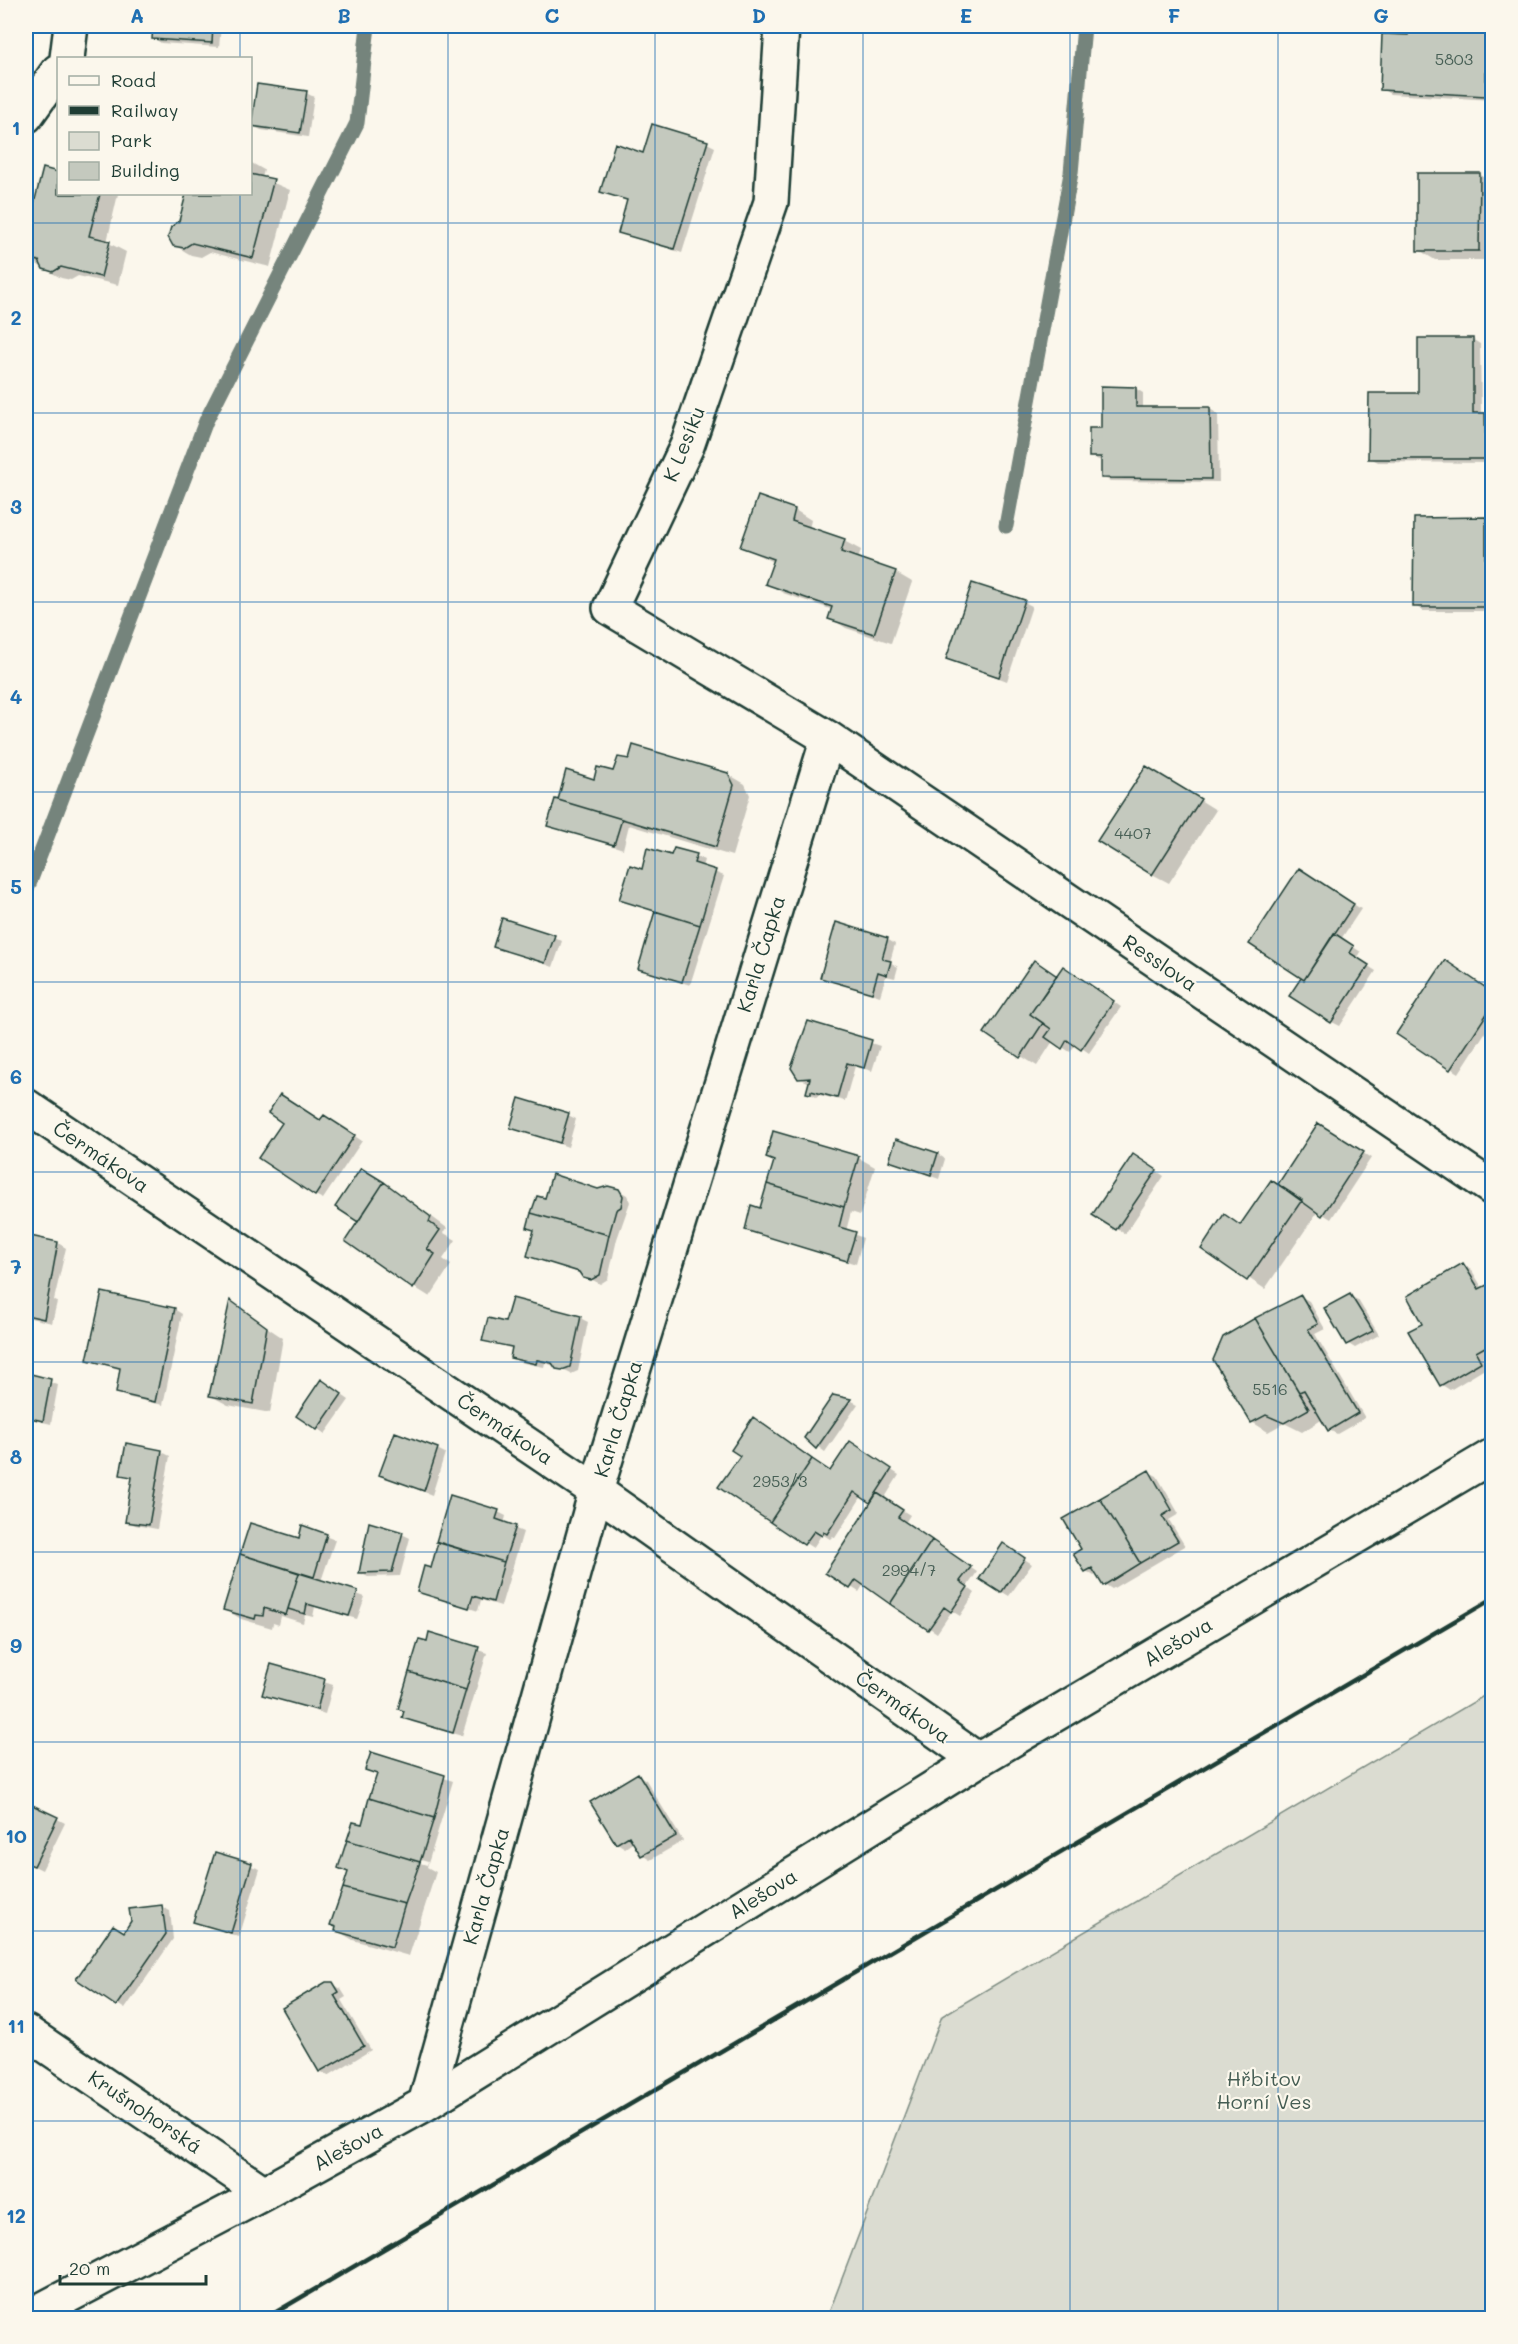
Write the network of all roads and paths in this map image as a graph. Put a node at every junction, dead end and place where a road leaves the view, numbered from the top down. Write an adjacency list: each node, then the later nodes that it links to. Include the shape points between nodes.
1 (71, 26): 3 (street)
2 (782, 26): 6 (street, K Lesíku, via 771,202 687,446 610,608)
3 (67, 57)
4 (57, 72): 5 (street)
5 (26, 116)
6 (828, 738): 8 (street, Resslova); 10 (street, Karla Čapka)
7 (26, 1106): 10 (street, Čermákova)
8 (1492, 1188)
9 (1492, 1456): 11 (street, Alešova)
10 (596, 1491): 11 (street, Čermákova); 13 (street, Karla Čapka)
11 (978, 1760): 13 (street, Alešova)
12 (26, 2032): 14 (street, Krušnohorská)
13 (425, 2104): 14 (street, Alešova)
14 (264, 2193): 15 (street, Alešova)
15 (26, 2319)

